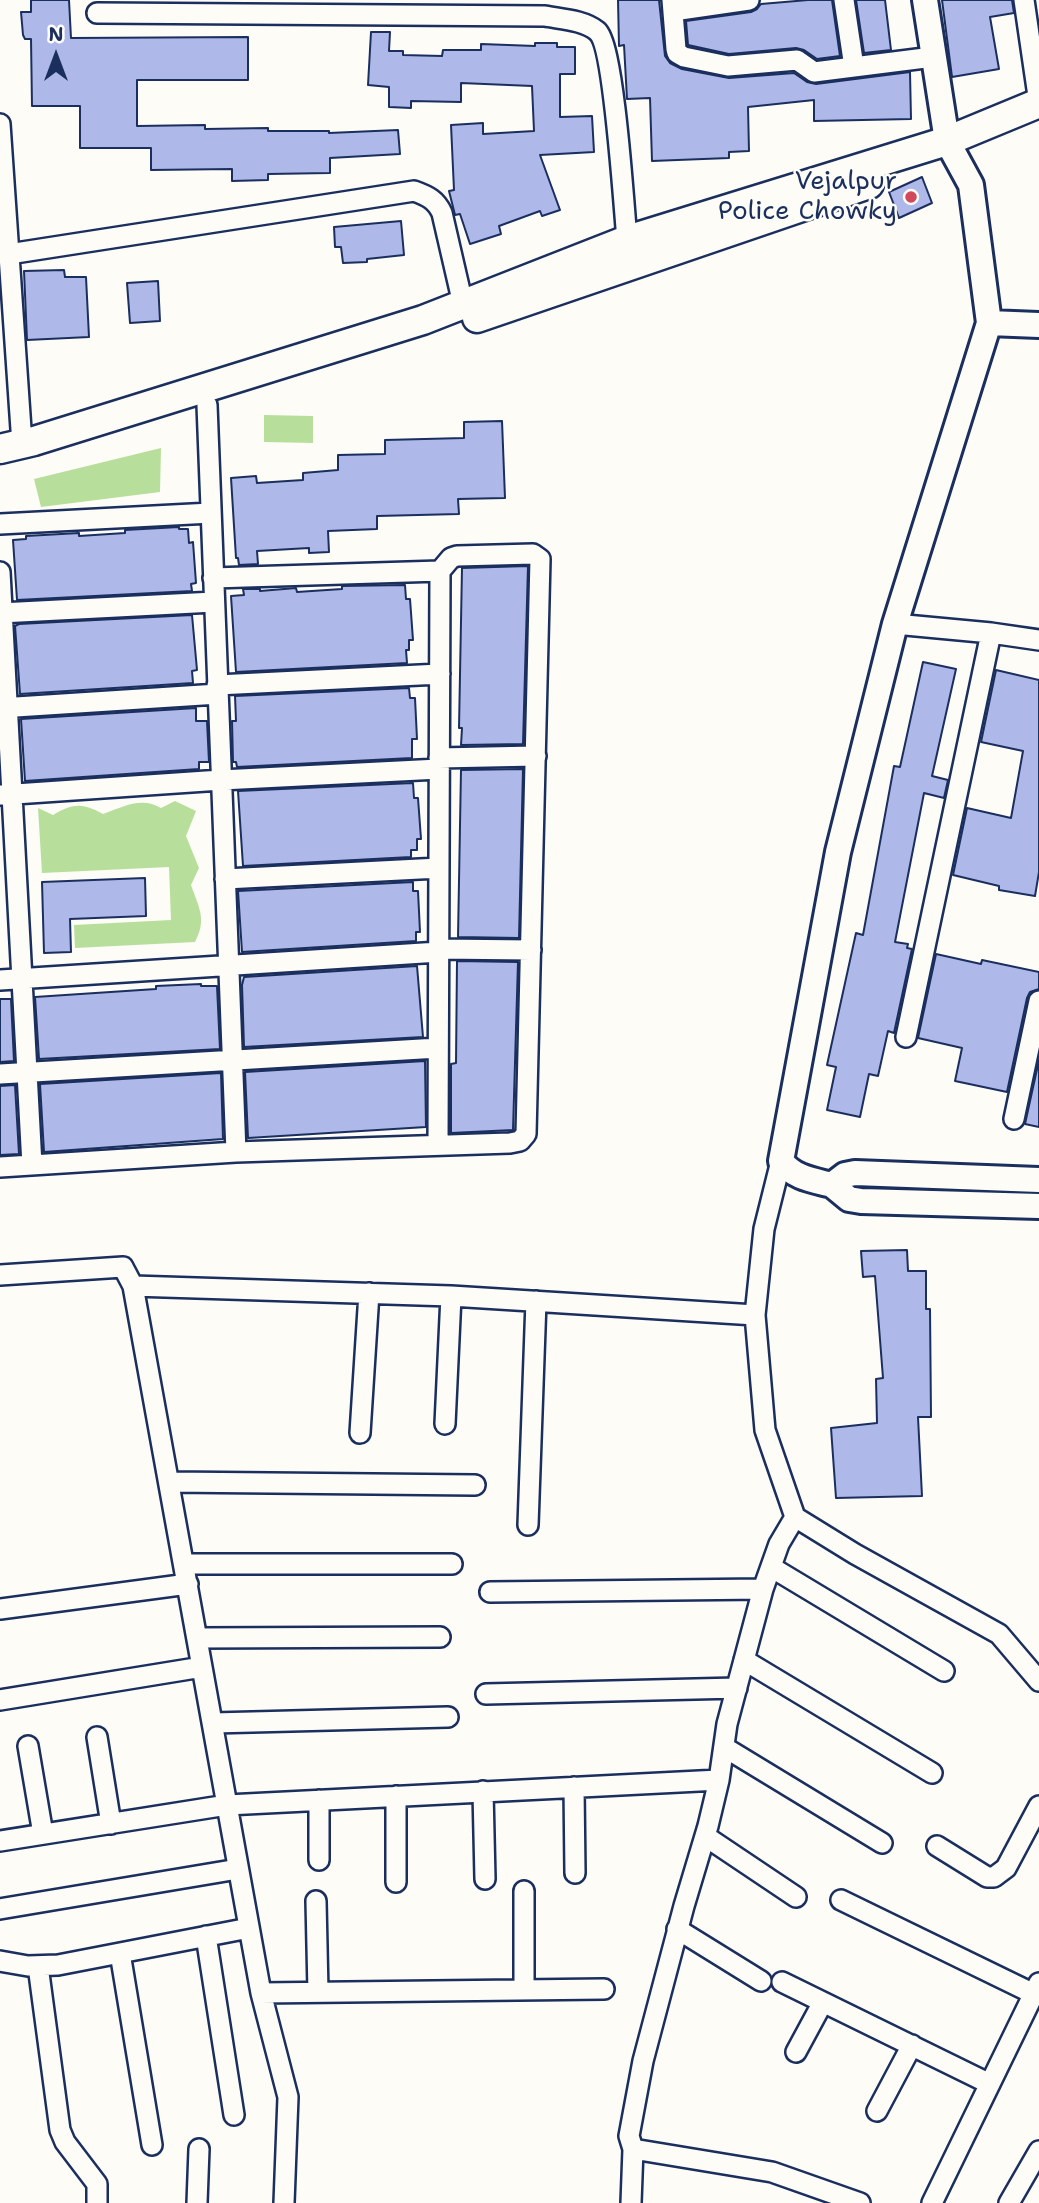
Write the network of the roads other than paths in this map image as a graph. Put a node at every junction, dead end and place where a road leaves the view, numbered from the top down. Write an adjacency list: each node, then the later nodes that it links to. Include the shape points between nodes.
1 (750, 0): 5 (street)
2 (844, 0): 10 (street)
3 (925, 0): 9 (street)
4 (1024, 0): 11 (street)
5 (673, 5): 10 (street, via 676,49 684,57 728,66 797,60 814,72)
6 (400, 8): 7 (street); 8 (street)
7 (543, 8): 15 (street, via 585,24 605,41)
8 (97, 13)
9 (933, 57): 10 (street); 14 (street)
10 (854, 67)
11 (1039, 103): 14 (main road)
12 (1039, 121): 14 (main road)
13 (0, 124): 16 (street)
14 (952, 148): 15 (main road); 18 (street, via 971,185); 20 (main road, via 441,330)
15 (627, 240): 17 (main road)
16 (9, 254): 17 (street, via 414,191 437,203 442,214); 21 (street)
17 (463, 304): 21 (main road)
18 (989, 323): 19 (street); 30 (street)
19 (1039, 325)
20 (207, 405): 21 (main road); 23 (street)
21 (24, 448): 22 (main road)
22 (0, 465)
23 (211, 513): 24 (street); 27 (street)
24 (0, 524)
25 (440, 571): 27 (street); 33 (street); 36 (street, via 451,558 463,555 533,554 540,559)
26 (0, 572): 29 (street)
27 (213, 578): 28 (street)
28 (214, 602): 29 (street); 34 (street)
29 (1, 613): 35 (street)
30 (895, 624): 31 (street); 57 (street, via 838,852)
31 (992, 633): 32 (street); 49 (street)
32 (1039, 640)
33 (440, 674): 34 (street); 37 (street)
34 (218, 689): 35 (street); 38 (street)
35 (4, 707): 39 (street)
36 (536, 756): 37 (street); 44 (street)
37 (439, 763): 38 (street); 40 (street)
38 (221, 780): 39 (street); 41 (street)
39 (7, 795): 42 (street)
40 (439, 868): 41 (street); 43 (street)
41 (225, 879): 45 (street)
42 (9, 888): 46 (street)
43 (439, 950): 44 (street); 45 (street); 50 (street)
44 (531, 950): 55 (street, via 524,1139)
45 (229, 965): 46 (street); 51 (street)
46 (22, 978): 47 (street); 52 (street)
47 (0, 980)
48 (1039, 1001): 54 (street)
49 (906, 1037)
50 (438, 1048): 51 (street); 55 (street)
51 (232, 1061): 52 (street); 56 (street)
52 (27, 1073): 53 (street); 58 (street)
53 (0, 1074)
54 (1014, 1119)
55 (438, 1144): 56 (street)
56 (236, 1152): 58 (street)
57 (781, 1161): 61 (street, via 802,1178); 68 (street, via 764,1229)
58 (32, 1165): 59 (street)
59 (0, 1167)
60 (1039, 1180): 61 (street, via 855,1173)
61 (832, 1185): 62 (street, via 849,1199 861,1201)
62 (1039, 1206)
63 (0, 1275): 64 (street, via 123,1267)
64 (133, 1286): 65 (street); 71 (street)
65 (369, 1293): 66 (street); 70 (street)
66 (451, 1296): 67 (street); 69 (street)
67 (536, 1301): 68 (street); 74 (street)
68 (755, 1315): 73 (street, via 765,1430)
69 (445, 1424)
70 (360, 1433)
71 (169, 1482): 72 (street); 75 (street)
72 (475, 1485)
73 (795, 1517): 77 (street); 87 (street, via 999,1634)
74 (528, 1525)
75 (184, 1564): 76 (street); 78 (street)
76 (452, 1564)
77 (771, 1567): 79 (street); 86 (street)
78 (188, 1584): 81 (street); 83 (street)
79 (763, 1589): 80 (street); 84 (street)
80 (490, 1592)
81 (0, 1609)
82 (440, 1637): 83 (street)
83 (197, 1638): 85 (street)
84 (744, 1660): 88 (street); 96 (street)
85 (202, 1667): 90 (street); 92 (street)
86 (944, 1671)
87 (1039, 1681)
88 (737, 1688): 89 (street); 95 (street)
89 (486, 1694)
90 (0, 1700)
91 (448, 1717): 92 (street)
92 (213, 1723): 102 (street)
93 (96, 1737): 104 (street)
94 (28, 1746): 105 (street)
95 (724, 1747): 97 (street); 108 (street)
96 (932, 1773)
97 (719, 1780): 98 (street); 106 (street)
98 (574, 1787): 99 (street); 112 (street)
99 (482, 1791): 100 (street); 113 (street)
100 (396, 1796): 101 (street); 114 (street)
101 (319, 1800): 102 (street); 110 (street)
102 (227, 1805): 104 (street); 111 (street)
103 (1039, 1806): 109 (street, via 1006,1868 994,1877 986,1877)
104 (111, 1824): 105 (street)
105 (43, 1835): 107 (street)
106 (705, 1836): 116 (street); 121 (street)
107 (0, 1841)
108 (882, 1843)
109 (937, 1846)
110 (319, 1860)
111 (238, 1869): 119 (street); 120 (street)
112 (575, 1873)
113 (485, 1879)
114 (396, 1882)
115 (524, 1891): 129 (street)
116 (796, 1897)
117 (841, 1900): 128 (street)
118 (316, 1901): 131 (street)
119 (0, 1909)
120 (248, 1928): 122 (street); 132 (street)
121 (677, 1929): 126 (street); 141 (street, via 643,2061 629,2136)
122 (206, 1936): 123 (street); 138 (street)
123 (120, 1953): 125 (street); 139 (street)
124 (0, 1961): 125 (street)
125 (38, 1966): 143 (street, via 60,2130 96,2184)
126 (761, 1981)
127 (782, 1982): 133 (street)
128 (1036, 1988): 136 (street)
129 (524, 1989): 130 (street); 131 (street)
130 (604, 1989)
131 (318, 1992): 132 (street)
132 (261, 1993): 145 (street, via 288,2097)
133 (824, 2002): 134 (street); 135 (street)
134 (912, 2045): 136 (street); 137 (street)
135 (796, 2052)
136 (990, 2084): 148 (street)
137 (877, 2111)
138 (234, 2115)
139 (152, 2145)
140 (199, 2149): 144 (street)
141 (633, 2150): 146 (street); 147 (street, via 772,2172)
142 (1039, 2151): 149 (street)
143 (97, 2203)
144 (197, 2203)
145 (284, 2203)
146 (631, 2203)
147 (860, 2203)
148 (932, 2203)
149 (1009, 2203)

